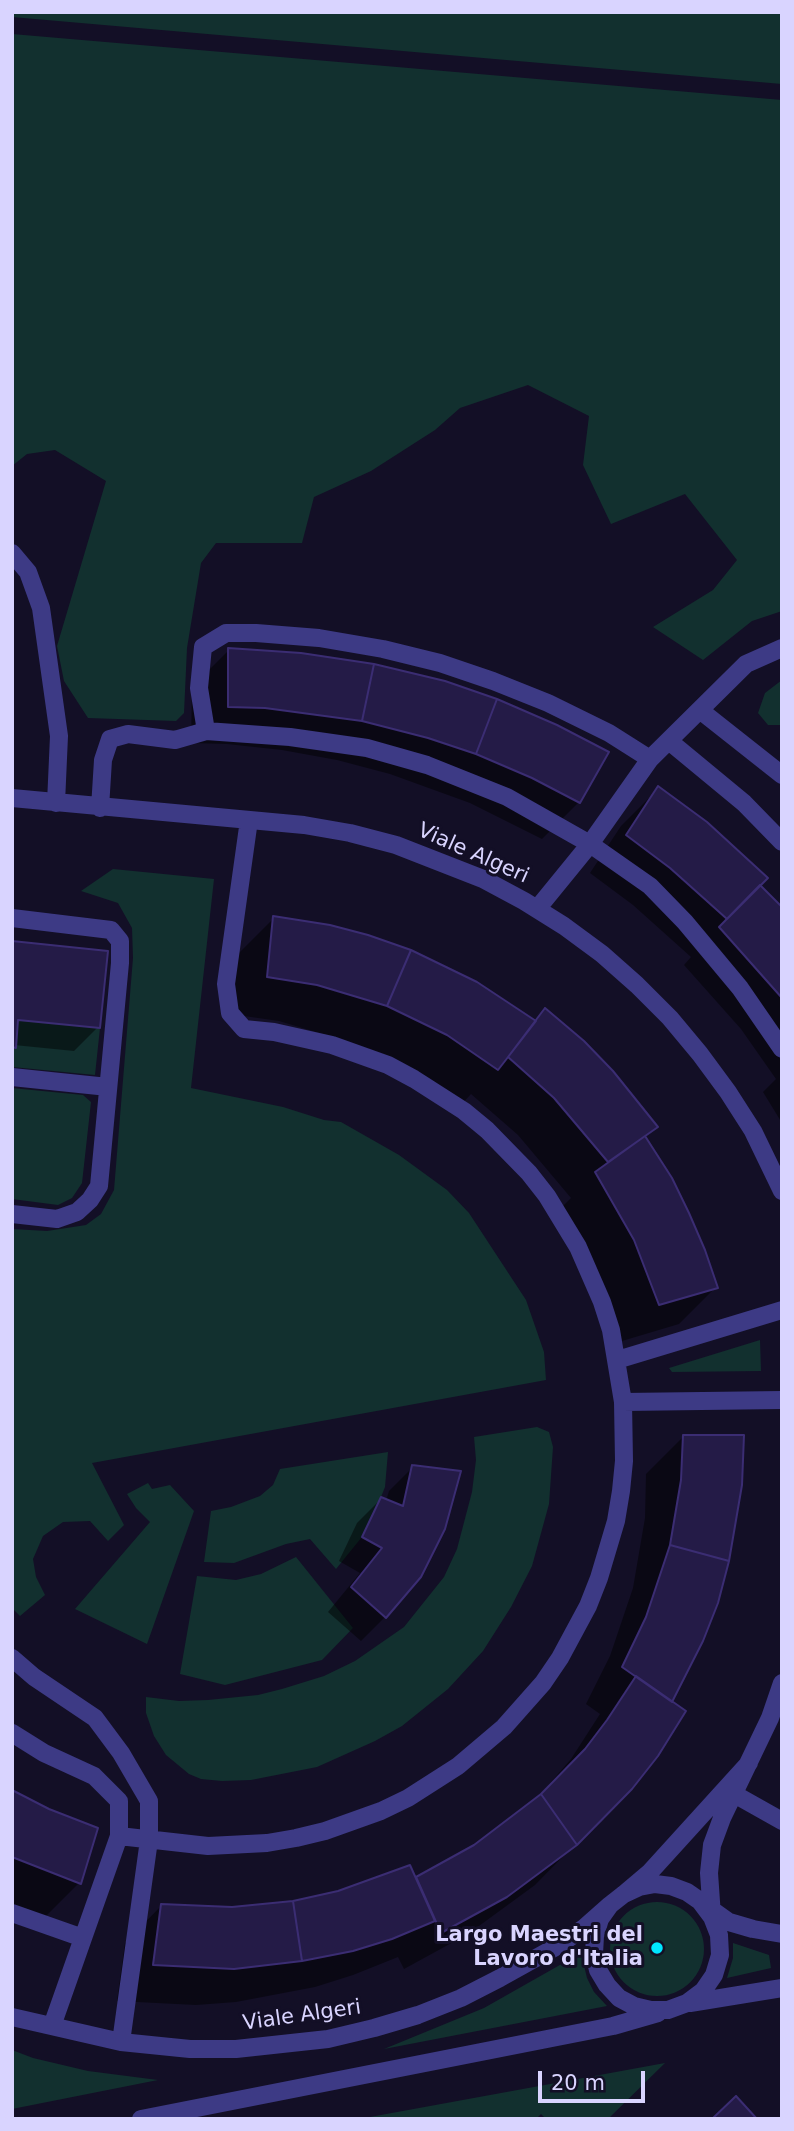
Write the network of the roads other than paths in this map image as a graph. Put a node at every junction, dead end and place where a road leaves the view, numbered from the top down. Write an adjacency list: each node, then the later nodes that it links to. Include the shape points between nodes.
1 (12, 553): 9 (street, via 28,572 41,608 59,736)
2 (782, 648): 3 (street, via 746,664)
3 (701, 710): 5 (street); 7 (street)
4 (206, 731): 6 (street, via 199,688 203,647 226,633 256,633 318,638 440,663 548,703 609,733); 10 (street, via 175,740 128,734 110,739 103,760); 13 (street, via 367,748 427,765 507,797)
5 (669, 741): 6 (street); 12 (street, via 744,803)
6 (650, 760): 13 (street)
7 (782, 775)
8 (12, 798): 9 (street, Viale Algeri)
9 (56, 803): 10 (street, Viale Algeri)
10 (100, 808): 11 (street, Viale Algeri)
11 (248, 820): 14 (street, Viale Algeri, via 304,825 396,845 483,879); 22 (street, via 226,984 230,1013 244,1029 303,1037 388,1065 440,1094 487,1130 535,1181 578,1247 602,1302)
12 (782, 842)
13 (590, 844): 14 (street); 16 (street, via 650,886 685,922 740,988)
14 (537, 909): 19 (street, Viale Algeri, via 602,954 670,1018 728,1092)
15 (12, 918): 18 (street, via 111,930 120,941)
16 (782, 1049)
17 (12, 1077): 18 (street)
18 (108, 1087): 20 (street, via 99,1186 90,1200 77,1212 57,1219)
19 (782, 1191)
20 (12, 1214)
21 (782, 1310): 22 (street)
22 (617, 1360): 24 (street)
23 (782, 1400): 24 (street)
24 (623, 1402): 32 (street, via 621,1491 599,1578 560,1658 496,1734 458,1766 408,1798 325,1831 237,1845)
25 (12, 1658): 32 (street, via 102,1727 149,1801)
26 (782, 1683): 28 (street)
27 (12, 1733): 31 (street, via 44,1754 94,1776 120,1801)
28 (749, 1763): 29 (street); 33 (street, Viale Algeri, via 650,1872)
29 (734, 1794): 30 (street); 34 (street, via 712,1845)
30 (782, 1821)
31 (119, 1836): 32 (street); 37 (street)
32 (149, 1840): 43 (street)
33 (617, 1900): 34 (street, via 655,1884 687,1892); 40 (street, via 600,1920 595,1936 598,1970 607,1985 634,2006); 43 (street, Viale Algeri, via 584,1928 500,1979 374,2028 320,2040 236,2049)
34 (708, 1909): 36 (street, via 729,1922); 39 (street, via 719,1935 720,1955 703,1991)
35 (12, 1913): 37 (street)
36 (782, 1934)
37 (83, 1938): 42 (street)
38 (782, 1988): 39 (street)
39 (687, 2003): 40 (street)
40 (668, 2010): 44 (street, via 613,2026)
41 (12, 2017): 42 (street, Viale Algeri)
42 (51, 2026): 43 (street, Viale Algeri)
43 (121, 2042)
44 (141, 2119)

